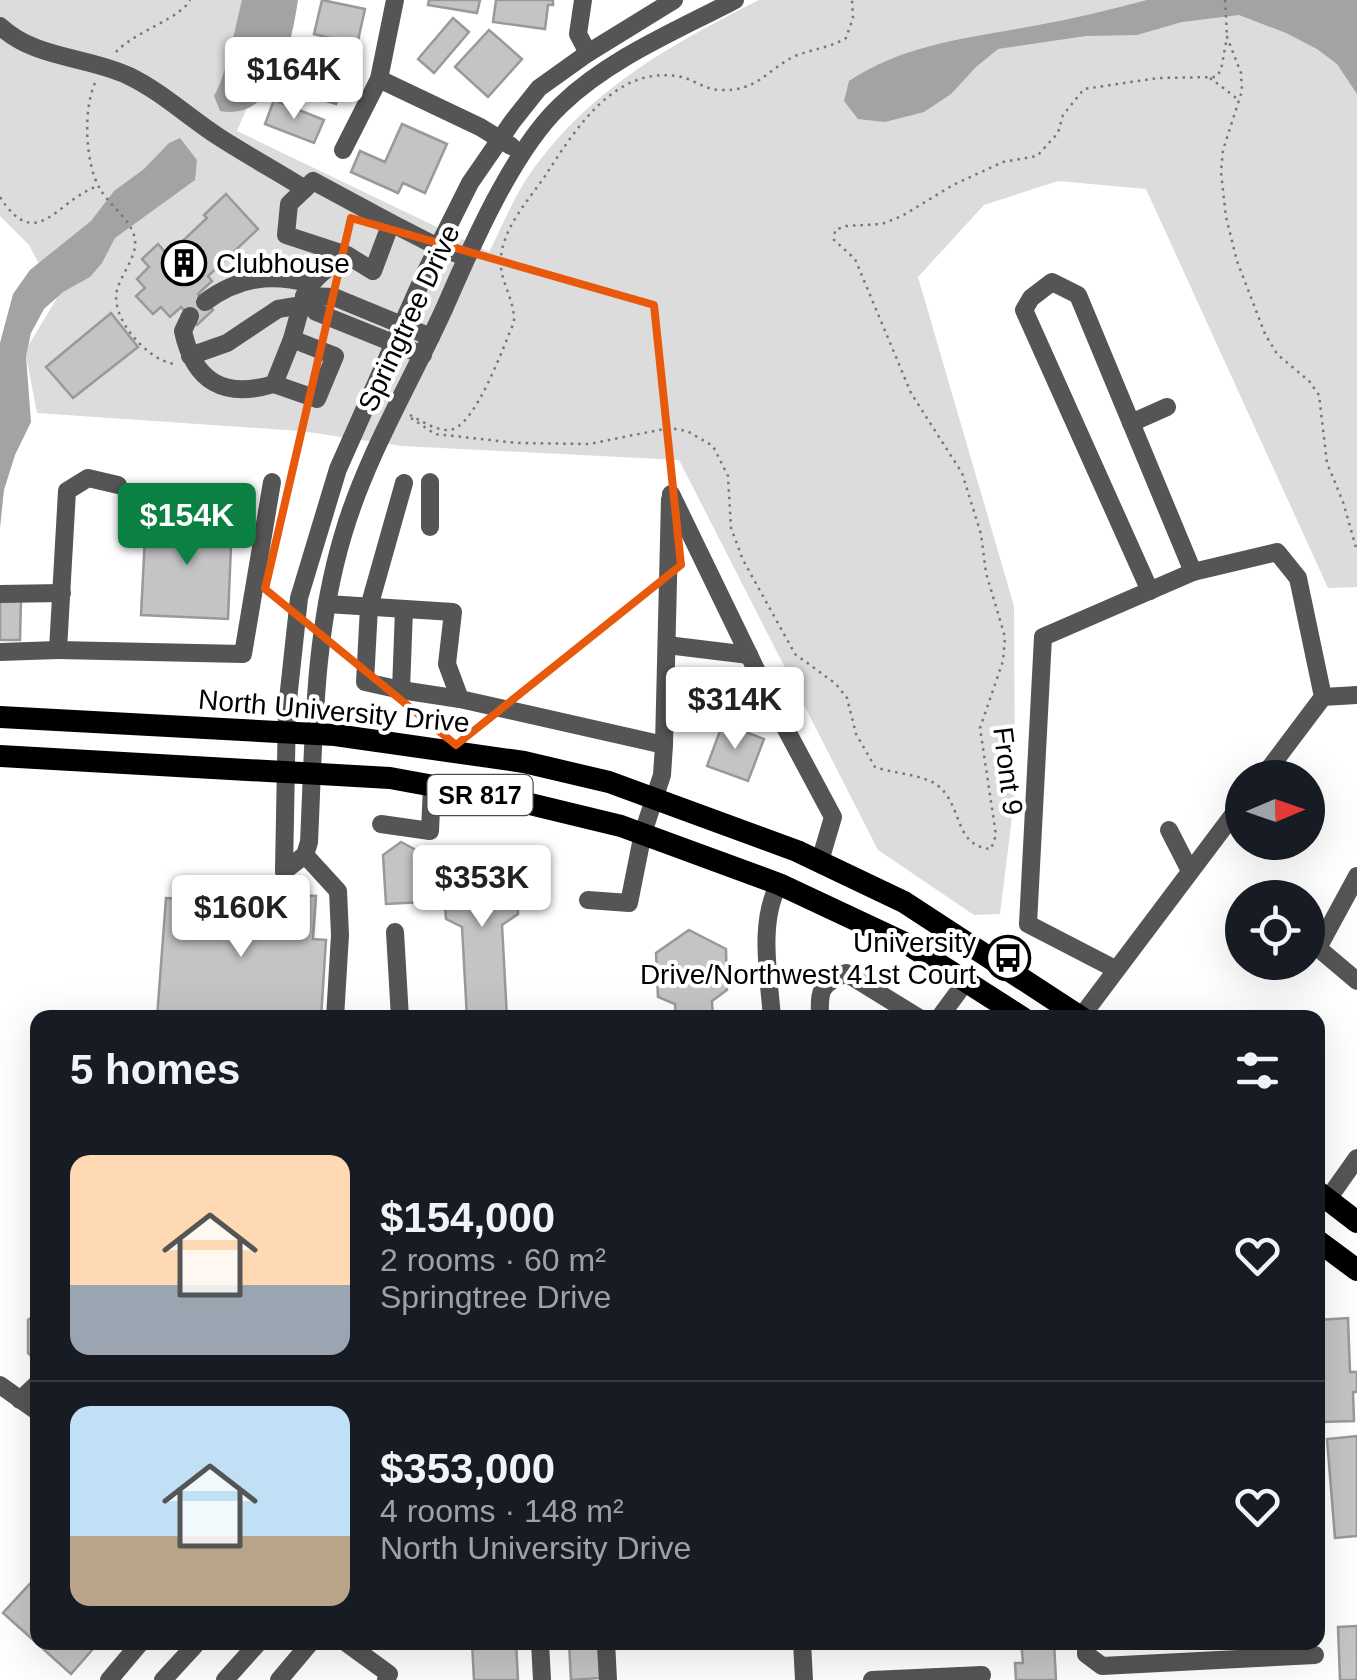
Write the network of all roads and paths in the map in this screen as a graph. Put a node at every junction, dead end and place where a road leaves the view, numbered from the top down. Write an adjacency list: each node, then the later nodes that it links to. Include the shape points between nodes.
1 (396, 0): 13 (street)
2 (583, 0): 11 (street, via 578,34)
3 (674, 0): 7 (street, Springtree Drive)
4 (735, 0): 9 (street, Springtree Drive)
5 (852, 0): 37 (path, via 846,38 796,56 756,83 717,90 659,76 632,81 606,98 582,122 508,232 501,258 514,322 473,413 460,428 448,430)
6 (1225, 0): 10 (path)
7 (649, 5): 9 (street); 11 (street, Springtree Drive)
8 (0, 26): 19 (street, via 36,48 129,76)
9 (673, 32): 17 (street, Springtree Drive, via 587,83 558,107)
10 (1227, 37): 12 (path, via 1221,70); 14 (path, via 1242,73)
11 (588, 53): 15 (street, Springtree Drive, via 540,88)
12 (1208, 76): 14 (path); 37 (path, Front 9, via 1084,89 1037,156 1003,162 882,224 835,230 834,240 855,258 898,367 962,473 981,534 1005,636 979,742 996,835 991,849 969,842 952,802 931,781 875,767 856,734 847,698 795,654 735,543 728,476 713,446 670,428 589,444 460,438 434,434)
13 (379, 79): 15 (street); 16 (street)
14 (1240, 101): 44 (path, via 1221,172 1237,260 1277,354 1319,395 1327,463)
15 (501, 140): 17 (street); 23 (street, Springtree Drive)
16 (343, 150)
17 (524, 154): 25 (street, Springtree Drive)
18 (98, 186): 20 (path, via 56,216 32,224 17,220)
19 (305, 188): 22 (street, via 313,181); 24 (street, via 289,204 286,234)
20 (0, 198)
21 (106, 198): 34 (path, via 134,234 116,294 120,313 147,354 184,366)
22 (391, 222): 23 (street); 24 (street, via 373,271)
23 (438, 247): 25 (street); 29 (street, Springtree Drive)
24 (347, 255): 26 (street, via 315,276)
25 (466, 257): 30 (street, Springtree Drive)
26 (306, 295): 27 (street, via 274,277 257,278); 29 (street, via 334,297); 31 (street); 32 (street, via 316,312); 34 (street)
27 (205, 302)
28 (190, 316): 34 (street, via 182,331)
29 (403, 326): 30 (street); 32 (street, Springtree Drive)
30 (432, 337): 33 (street, Springtree Drive)
31 (292, 339): 35 (street); 35 (street, via 335,356 316,398)
32 (394, 345): 33 (street); 63 (street, Springtree Drive, via 315,536 293,636)
33 (423, 355): 37 (street, Springtree Drive)
34 (192, 359): 35 (street, via 214,385 240,390)
35 (274, 384)
36 (1167, 407): 38 (street)
37 (398, 409): 49 (street, Springtree Drive, via 343,534)
38 (1131, 424): 45 (street); 46 (street, via 1078,295 1052,282 1024,310)
39 (272, 482): 53 (street, via 243,654)
40 (430, 482): 43 (street)
41 (404, 483): 50 (street)
42 (118, 484): 47 (street, via 88,478 67,491)
43 (430, 527)
44 (1357, 551)
45 (1193, 572): 46 (street); 58 (street, via 1277,552 1298,578)
46 (1150, 591): 83 (street, via 1043,638 1028,924)
47 (62, 593): 48 (street); 53 (street)
48 (0, 594)
49 (327, 604): 50 (street); 64 (street, Springtree Drive)
50 (369, 606): 51 (street); 56 (street, via 366,682)
51 (404, 609): 56 (street); 59 (street, via 453,612 447,664)
52 (666, 644): 55 (street); 55 (street, via 671,494); 60 (street)
53 (58, 650): 54 (street)
54 (0, 652)
55 (749, 656): 61 (street)
56 (401, 690): 59 (street)
57 (1357, 695): 58 (street)
58 (1324, 697): 67 (street)
59 (460, 699): 65 (street)
60 (668, 699): 61 (street); 65 (street)
61 (772, 703): 77 (street, via 833,817)
62 (0, 717): 63 (main road, North University Drive / SR 817)
63 (287, 732): 64 (main road, North University Drive / SR 817); 68 (street, Springtree Drive)
64 (313, 734): 69 (street, Springtree Drive); 71 (main road, North University Drive / SR 817, via 524,762)
65 (664, 745): 71 (street)
66 (0, 756): 68 (main road, SR 817)
67 (1276, 760)
68 (287, 770): 69 (main road, SR 817); 76 (street, Springtree Drive, via 284,871)
69 (312, 772): 70 (main road, SR 817); 76 (street, Springtree Drive)
70 (432, 786): 72 (street, via 430,832); 75 (main road, SR 817)
71 (655, 798): 75 (street); 77 (main road, North University Drive / SR 817)
72 (381, 824)
73 (1225, 825): 78 (street)
74 (1169, 830): 78 (street)
75 (643, 834): 80 (main road, SR 817); 81 (street, via 629,904)
76 (305, 855): 86 (street, via 338,892)
77 (820, 862): 93 (main road, North University Drive / SR 817, via 904,902)
78 (1190, 871): 83 (street)
79 (1357, 876): 85 (street, via 1318,948)
80 (779, 884): 84 (main road, SR 817, via 909,944); 88 (street, via 767,935)
81 (588, 900)
82 (396, 932): 87 (street)
83 (1116, 969): 94 (street)
84 (967, 980): 91 (street); 92 (main road, SR 817)
85 (1357, 981)
86 (335, 1010)
87 (400, 1010)
88 (772, 1010)
89 (820, 1010): 90 (street, via 820,993 846,973)
90 (907, 1010)
91 (945, 1010)
92 (1012, 1010)
93 (1066, 1010)
94 (1079, 1010)
95 (1357, 1158): 96 (street)
96 (1325, 1194)
97 (1325, 1198): 98 (main road)
98 (1357, 1222)
99 (1325, 1246): 100 (main road)
100 (1357, 1270)
101 (0, 1384): 103 (street)
102 (30, 1390): 103 (street)
103 (20, 1400): 104 (street)
104 (30, 1407)
105 (134, 1650): 118 (street)
106 (191, 1650): 119 (street)
107 (252, 1650): 120 (street)
108 (304, 1650): 121 (street)
109 (355, 1650): 117 (street)
110 (540, 1650): 122 (street)
111 (606, 1650): 123 (street)
112 (802, 1650): 124 (street)
113 (1088, 1651): 114 (street, via 1102,1666)
114 (1238, 1651): 115 (street)
115 (1315, 1655)
116 (982, 1674): 125 (street)
117 (388, 1677)
118 (109, 1680)
119 (163, 1680)
120 (225, 1680)
121 (279, 1680)
122 (542, 1680)
123 (608, 1680)
124 (804, 1680)
125 (872, 1680)

